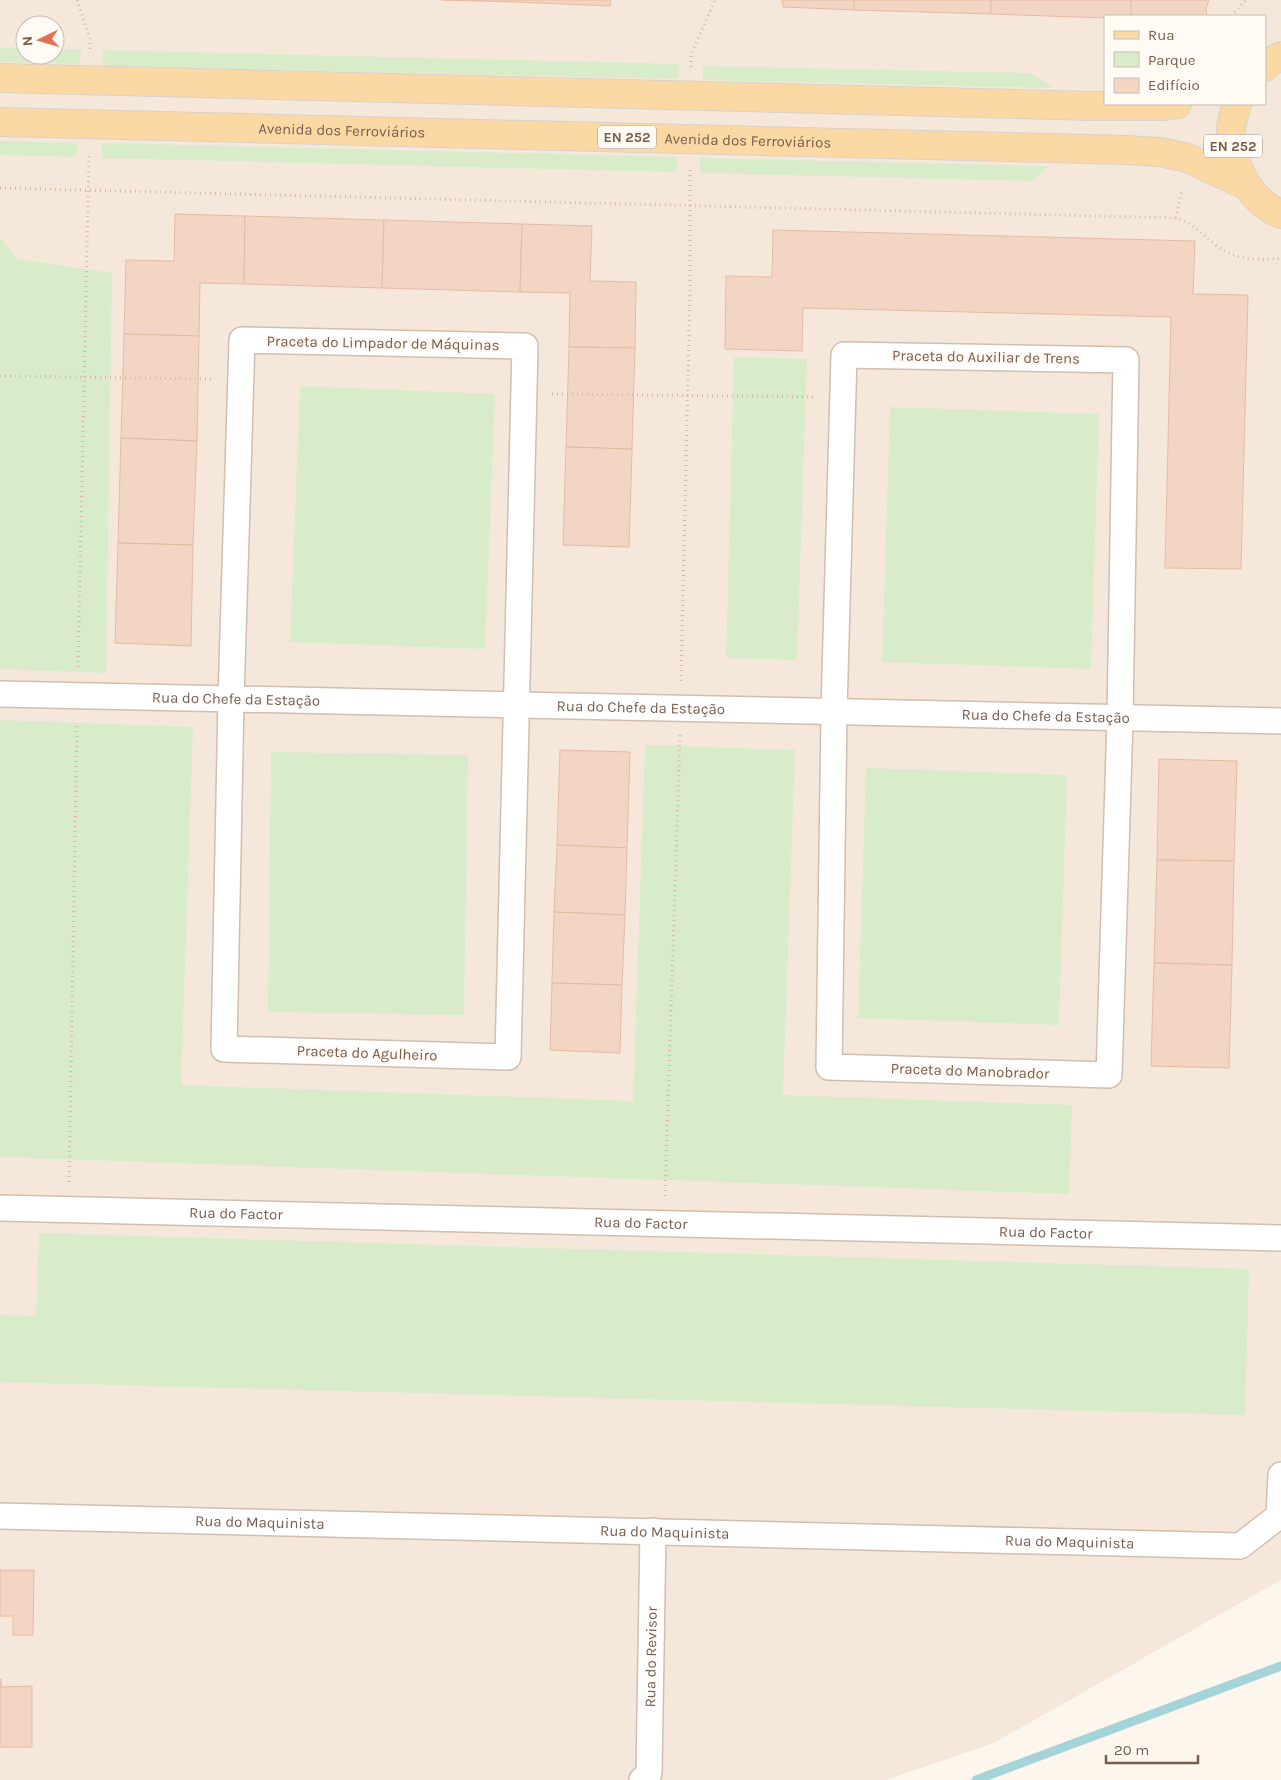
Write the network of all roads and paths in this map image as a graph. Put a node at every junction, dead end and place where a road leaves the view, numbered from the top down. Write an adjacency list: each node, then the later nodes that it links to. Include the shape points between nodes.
1 (716, 0): 7 (path, via 691,54)
2 (1246, 0): 3 (path)
3 (1232, 15)
4 (1281, 56): 5 (main road)
5 (1266, 65)
6 (0, 78): 7 (main road)
7 (692, 95): 8 (main road, via 1092,106)
8 (1170, 105)
9 (1237, 105): 12 (main road, Avenida dos Ferroviários / EN 252, via 1231,130 1234,160)
10 (0, 122): 11 (main road, Avenida dos Ferroviários / EN 252)
11 (690, 139): 12 (main road, Avenida dos Ferroviários / EN 252, via 1159,152 1188,158); 15 (path)
12 (1247, 186): 16 (main road, Avenida dos Ferroviários / EN 252)
13 (0, 188): 14 (path)
14 (89, 190): 15 (path); 19 (path)
15 (690, 206): 17 (path, via 1176,218 1188,221 1229,254 1265,260); 22 (path)
16 (1280, 216)
17 (1281, 258)
18 (0, 376): 19 (path)
19 (84, 377): 20 (path); 25 (path)
20 (241, 380): 21 (street, Praceta do Limpador de Máquinas, via 242,340 525,346); 26 (street, Praceta do Limpador de Máquinas)
21 (524, 394): 22 (path); 27 (street, Praceta do Limpador de Máquinas)
22 (687, 396): 23 (path); 28 (path)
23 (843, 398): 29 (street, Praceta do Auxiliar de Trens); 30 (street, Praceta do Auxiliar de Trens, via 844,355 1126,360)
24 (0, 694): 25 (street, Rua do Chefe da Estação)
25 (78, 695): 26 (street, Rua do Chefe da Estação); 33 (path)
26 (231, 699): 27 (street, Rua do Chefe da Estação); 27 (street, Praceta do Agulheiro, via 224,1049 508,1057)
27 (515, 704): 28 (street, Rua do Chefe da Estação)
28 (681, 708): 29 (street, Rua do Chefe da Estação); 34 (path)
29 (834, 711): 30 (street, Rua do Chefe da Estação); 30 (street, Praceta do Manobrador, via 830,1067 1109,1074)
30 (1120, 718): 31 (street, Rua do Chefe da Estação)
31 (1281, 721)
32 (0, 1208): 33 (street, Rua do Factor)
33 (68, 1209): 34 (street, Rua do Factor)
34 (664, 1223): 35 (street, Rua do Factor)
35 (1281, 1238)
36 (1281, 1475): 38 (street, Rua do Maquinista, via 1279,1516 1240,1546)
37 (0, 1516): 38 (street, Rua do Maquinista)
38 (653, 1531): 39 (street, Rua do Revisor, via 648,1773)
39 (642, 1780)

